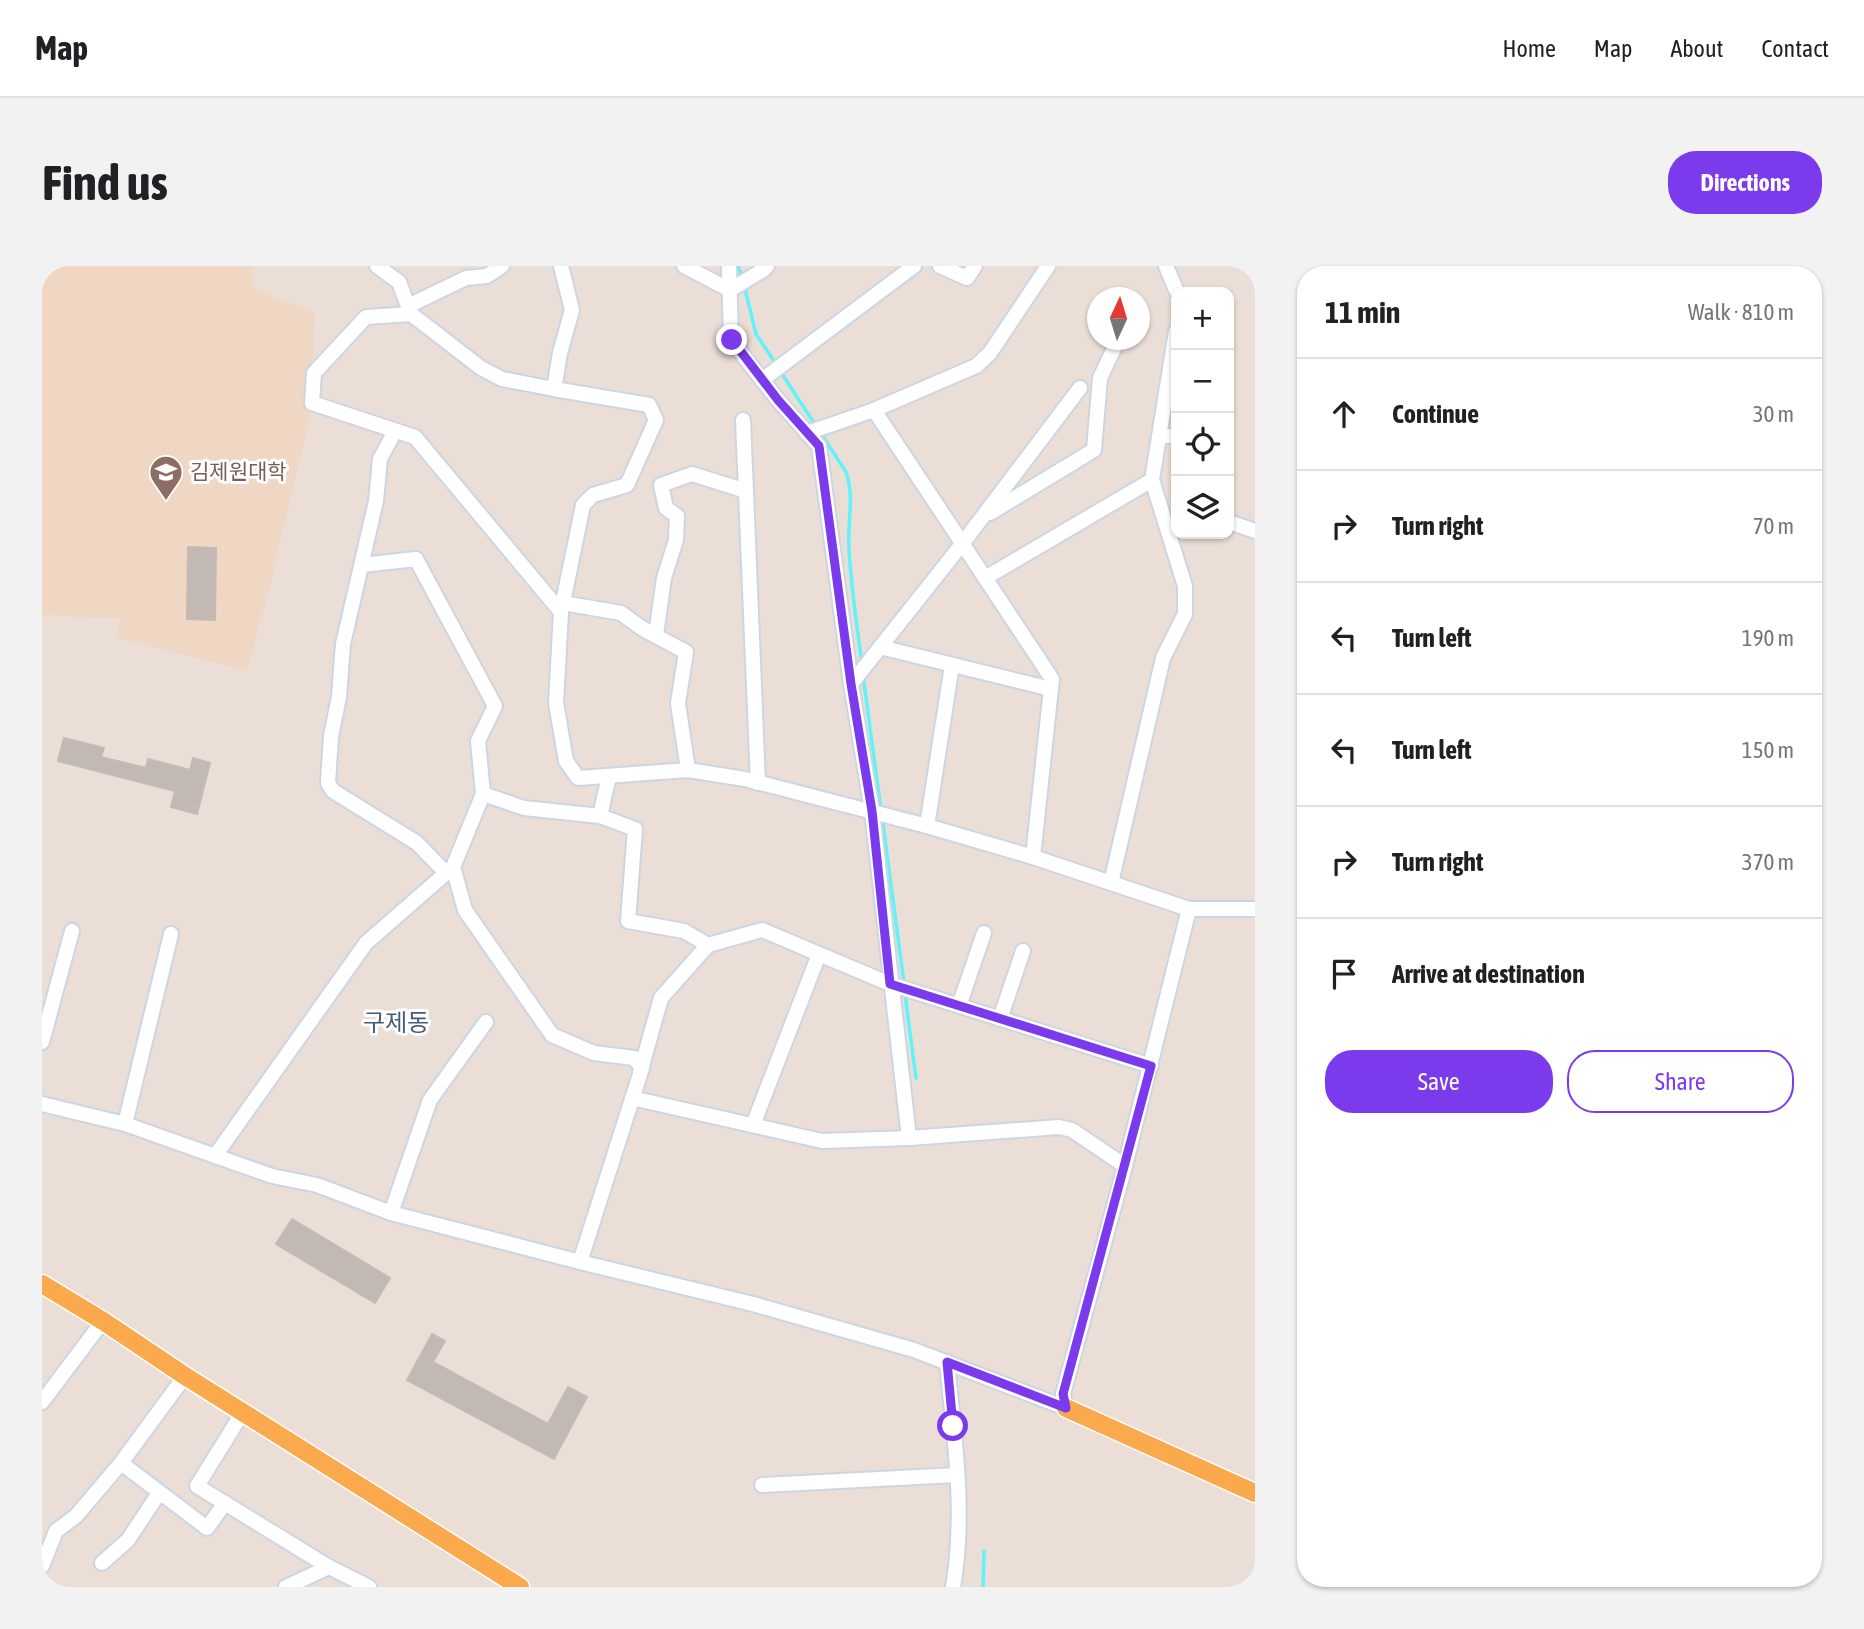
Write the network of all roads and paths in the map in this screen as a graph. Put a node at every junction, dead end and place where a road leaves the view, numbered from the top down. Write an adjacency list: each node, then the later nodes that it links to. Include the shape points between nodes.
1 (377, 266): 14 (street, via 399,282)
2 (502, 266): 14 (street, via 487,276 466,278)
3 (561, 266): 19 (street, via 572,310)
4 (684, 266): 13 (street)
5 (729, 266): 13 (street)
6 (767, 266): 13 (street)
7 (914, 266): 17 (street)
8 (940, 266): 9 (street, via 967,278)
9 (975, 266)
10 (1048, 266): 20 (street, via 990,353 976,366)
11 (1166, 266): 12 (street)
12 (1175, 287)
13 (730, 290): 17 (street, via 732,340)
14 (410, 310): 19 (street, via 481,368 502,379); 22 (street, via 366,317 314,373 312,403)
15 (1113, 350): 28 (street, via 1100,379 1094,450)
16 (1173, 350): 24 (street)
17 (762, 380): 23 (street)
18 (1080, 388): 28 (street)
19 (554, 389): 34 (street, via 649,405 656,420 627,485 593,495 583,505)
20 (874, 410): 23 (street); 31 (street)
21 (743, 420): 27 (street)
22 (395, 431): 32 (street, via 380,459); 34 (street, via 415,436)
23 (807, 433): 38 (street, via 819,446)
24 (1159, 436): 25 (street); 26 (street)
25 (1171, 436)
26 (1152, 480): 33 (street); 49 (street, via 1185,586 1185,614 1163,657)
27 (746, 491): 35 (street, via 692,474 661,485 666,508 677,516 677,528); 42 (street)
28 (982, 517): 31 (street)
29 (1234, 524): 30 (street)
30 (1255, 531)
31 (962, 544): 33 (street); 36 (street)
32 (362, 565): 43 (street, via 416,559 495,706 478,741); 48 (street, via 343,644 328,783 333,791 417,843)
33 (985, 578): 39 (street, via 1052,679)
34 (562, 608): 35 (street, via 621,613); 41 (street, via 556,703 566,761 578,778)
35 (656, 635): 40 (street, via 687,652 678,704)
36 (880, 647): 37 (street); 38 (street)
37 (952, 665): 39 (street); 46 (street)
38 (851, 684): 44 (street)
39 (1051, 689): 47 (street)
40 (688, 770): 41 (street); 42 (street)
41 (610, 776): 45 (street)
42 (758, 783): 44 (street)
43 (483, 794): 45 (street, via 524,808); 48 (street)
44 (878, 813): 46 (street); 58 (street)
45 (600, 816): 55 (street, via 635,829 628,921 684,931)
46 (926, 826): 47 (street)
47 (1033, 857): 49 (street)
48 (449, 870): 64 (street, via 465,910 552,1035 594,1053 634,1058); 70 (street, via 366,943)
49 (1111, 883): 50 (street)
50 (1189, 909): 51 (street); 63 (street)
51 (1255, 909)
52 (72, 931): 62 (street)
53 (984, 933): 59 (street)
54 (171, 934): 67 (street)
55 (708, 945): 57 (street, via 762,930); 64 (street, via 662,998)
56 (1023, 951): 60 (street)
57 (819, 954): 58 (street); 68 (street)
58 (890, 984): 59 (street); 69 (street)
59 (959, 1006): 60 (street)
60 (1000, 1020): 63 (street)
61 (486, 1023): 72 (street, via 430,1100)
62 (42, 1042)
63 (1151, 1066): 71 (street)
64 (642, 1068): 65 (street)
65 (632, 1098): 68 (street); 73 (street)
66 (42, 1104): 67 (street)
67 (125, 1124): 70 (street)
68 (753, 1125): 69 (street, via 822,1141)
69 (909, 1138): 71 (street, via 1059,1127 1072,1130)
70 (215, 1156): 72 (street, via 317,1185)
71 (1125, 1166): 79 (street, via 1063,1394)
72 (391, 1213): 73 (street)
73 (580, 1262): 76 (street, via 822,1323)
74 (42, 1284): 75 (main road)
75 (103, 1321): 77 (main road); 78 (street)
76 (947, 1362): 79 (street); 82 (street)
77 (185, 1376): 80 (main road); 81 (street)
78 (42, 1402)
79 (1066, 1408): 85 (main road)
80 (243, 1412): 86 (street, via 197,1486); 92 (main road)
81 (121, 1463): 84 (street); 88 (street, via 76,1516 56,1531)
82 (957, 1475): 83 (street); 93 (street, via 959,1535)
83 (762, 1485)
84 (159, 1493): 86 (street, via 207,1528); 87 (street, via 128,1540)
85 (1255, 1493)
86 (225, 1503): 89 (street)
87 (102, 1563)
88 (42, 1566)
89 (329, 1567): 90 (street); 91 (street)
90 (286, 1587)
91 (369, 1587)
92 (520, 1587)
93 (953, 1587)

